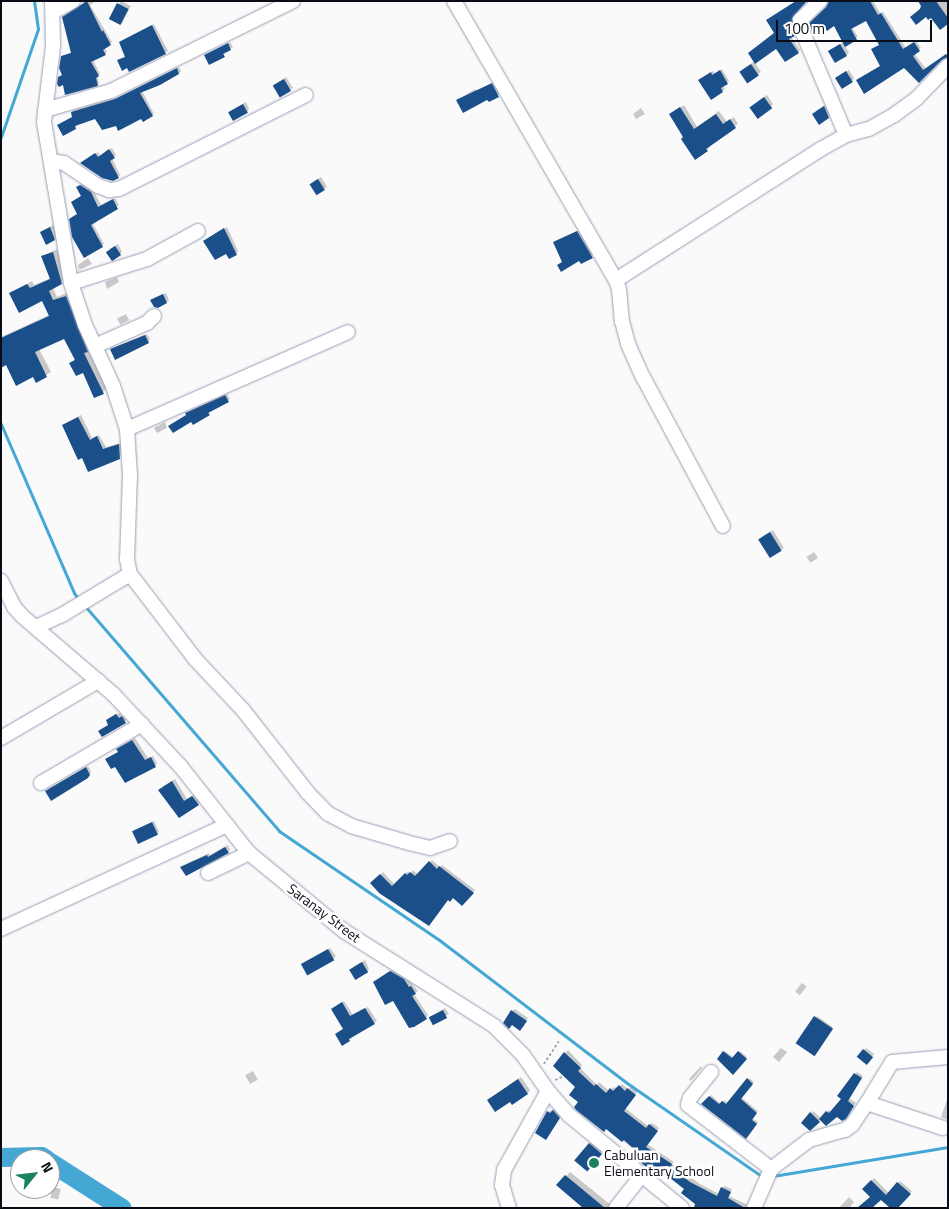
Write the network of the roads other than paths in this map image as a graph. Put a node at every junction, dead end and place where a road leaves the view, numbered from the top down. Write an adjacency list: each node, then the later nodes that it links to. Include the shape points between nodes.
1 (73, 1): 5 (street)
2 (292, 1): 8 (street, via 111,91)
3 (454, 1): 12 (street)
4 (820, 1): 9 (street, via 800,20 802,31)
5 (53, 7): 8 (street, via 53,46)
6 (948, 66): 9 (street, via 916,99 894,115 870,129)
7 (306, 95): 10 (street, via 120,190 98,186 64,163)
8 (45, 110): 10 (street)
9 (846, 135): 12 (street)
10 (51, 161): 13 (street)
11 (198, 231): 13 (street, via 147,259)
12 (616, 280): 18 (street, via 628,344)
13 (71, 283): 16 (street)
14 (154, 316): 16 (street, via 147,323)
15 (348, 332): 17 (street)
16 (95, 346): 17 (street)
17 (127, 429): 19 (street, via 130,475 127,559)
18 (723, 526)
19 (130, 574): 21 (street); 27 (street, via 196,660 243,710 327,813 351,826 430,848)
20 (1, 581): 21 (street, Saranay Street, via 14,607)
21 (36, 627): 22 (street, Saranay Street)
22 (98, 681): 23 (street, Saranay Street); 24 (street)
23 (142, 724): 25 (street); 26 (street, Saranay Street)
24 (1, 738)
25 (41, 782)
26 (228, 825): 28 (street, Saranay Street); 30 (street)
27 (450, 840)
28 (249, 853): 29 (street); 33 (street, Saranay Street, via 344,931 494,1026 524,1055)
29 (208, 873)
30 (1, 929)
31 (948, 1058): 34 (street, via 892,1062)
32 (711, 1072): 36 (street, via 688,1105)
33 (548, 1090): 37 (street, Saranay Street, via 570,1116); 38 (street, via 504,1170 502,1185)
34 (867, 1103): 35 (street); 36 (street, via 845,1130 809,1140)
35 (943, 1128)
36 (769, 1172): 41 (street)
37 (642, 1175): 39 (street); 40 (street, Saranay Street)
38 (509, 1208)
39 (616, 1208)
40 (682, 1208)
41 (754, 1208)

